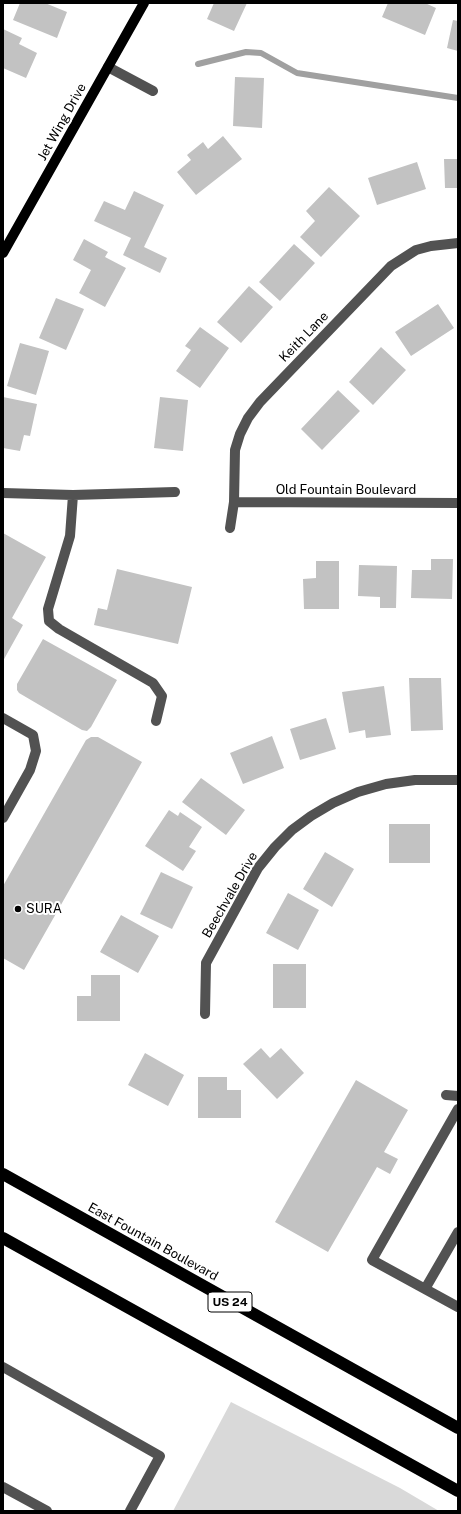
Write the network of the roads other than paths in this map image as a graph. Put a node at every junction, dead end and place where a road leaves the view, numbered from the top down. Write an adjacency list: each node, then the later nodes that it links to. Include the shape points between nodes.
1 (144, 3): 2 (main road, Jet Wing Drive)
2 (108, 67): 3 (street); 5 (main road, Jet Wing Drive)
3 (153, 91)
4 (458, 243): 9 (street, Keith Lane, via 416,250 391,266 260,402 248,418 235,450)
5 (3, 254)
6 (175, 492): 8 (street)
7 (3, 493): 8 (street)
8 (72, 495): 13 (street, via 70,536 48,609 49,621 58,629 153,683 162,696)
9 (234, 502): 10 (street, Old Fountain Boulevard); 11 (street, Keith Lane)
10 (458, 503)
11 (230, 528)
12 (3, 718): 15 (street, via 33,735 36,751 30,770)
13 (156, 721)
14 (458, 780): 16 (street, Beechvale Drive, via 415,780 386,784 358,792 333,803 292,830 258,868 206,963)
15 (3, 818)
16 (205, 1014)
17 (446, 1095): 18 (street)
18 (458, 1096)
19 (458, 1109): 23 (street, via 372,1260)
20 (3, 1174): 26 (highway, East Fountain Boulevard / US 24)
21 (458, 1232): 23 (street)
22 (3, 1238): 28 (highway)
23 (425, 1289): 24 (street)
24 (458, 1307)
25 (3, 1367): 30 (street, via 160,1456)
26 (458, 1428)
27 (3, 1487): 29 (street)
28 (458, 1491)
29 (46, 1511)
30 (130, 1511)

